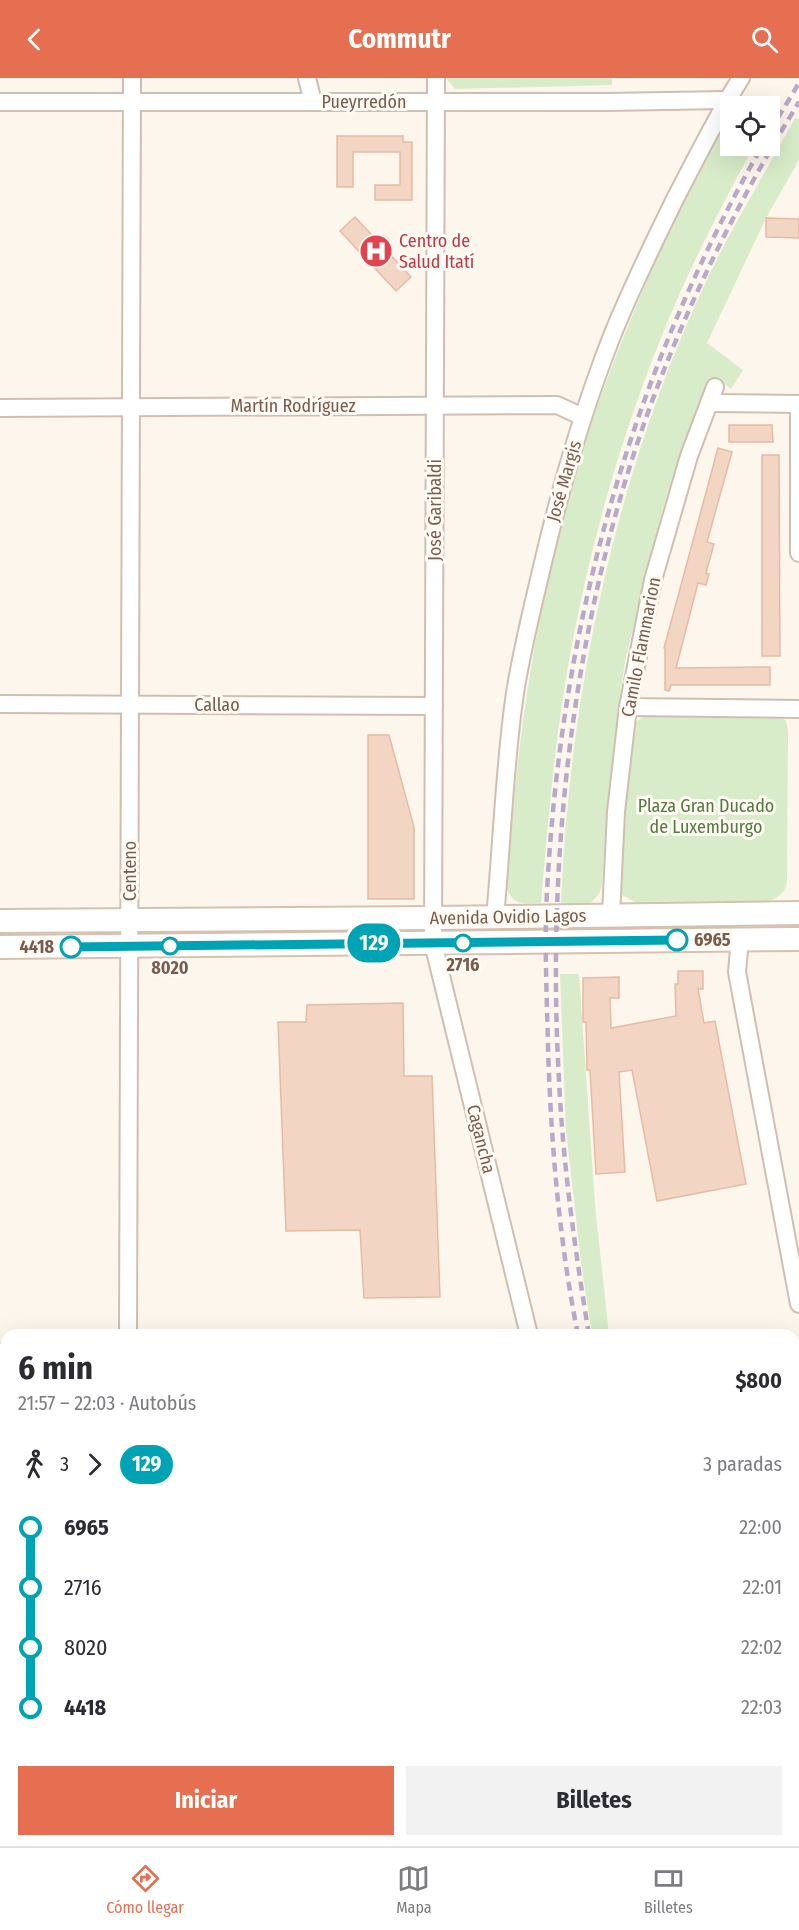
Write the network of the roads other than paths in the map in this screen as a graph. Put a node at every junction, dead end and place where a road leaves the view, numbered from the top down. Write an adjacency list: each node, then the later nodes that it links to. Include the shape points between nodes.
1 (132, 78): 8 (street)
2 (307, 78): 9 (street)
3 (436, 78): 10 (street, José Garibaldi)
4 (741, 78): 5 (street, José Margis)
5 (730, 96)
6 (720, 100): 10 (street, Pueyrredón)
7 (0, 102): 8 (street, Pueyrredón)
8 (132, 102): 9 (street, Pueyrredón); 16 (street)
9 (313, 102): 10 (street, Pueyrredón)
10 (436, 102): 15 (street, José Garibaldi)
11 (720, 114): 18 (street, José Margis, via 649,251)
12 (715, 387): 13 (street, Camilo Flammarion)
13 (709, 403): 14 (street); 23 (street, Camilo Flammarion, via 689,456 653,580)
14 (799, 404): 19 (street)
15 (435, 406): 16 (street, Martín Rodríguez); 18 (street, Martín Rodríguez, via 557,405); 22 (street, José Garibaldi)
16 (131, 407): 17 (street, Martín Rodríguez); 21 (street, Centeno)
17 (0, 408)
18 (583, 417): 27 (street, José Margis, via 548,541 514,699)
19 (799, 553)
20 (0, 704): 21 (street, Callao)
21 (129, 705): 22 (street, Callao); 29 (street, Centeno)
22 (434, 706): 28 (street, José Garibaldi)
23 (628, 707): 24 (street); 26 (street, Camilo Flammarion, via 616,812)
24 (799, 710)
25 (799, 913): 26 (main road, Avenida Ovidio Lagos)
26 (611, 915): 27 (main road, Avenida Ovidio Lagos)
27 (495, 917): 28 (main road, Avenida Ovidio Lagos)
28 (433, 918): 29 (main road, Avenida Ovidio Lagos); 33 (street, José Garibaldi)
29 (130, 920): 30 (main road, Avenida Ovidio Lagos); 34 (street, Centeno)
30 (0, 921)
31 (740, 939): 32 (main road, Avenida Ovidio Lagos); 33 (main road, Avenida Ovidio Lagos); 36 (street, via 736,972)
32 (799, 939)
33 (433, 943): 34 (main road, Avenida Ovidio Lagos); 38 (street, Cagancha)
34 (129, 946): 35 (main road, Avenida Ovidio Lagos); 37 (street, Centeno)
35 (0, 947)
36 (799, 1304)
37 (128, 1329)
38 (528, 1329)

